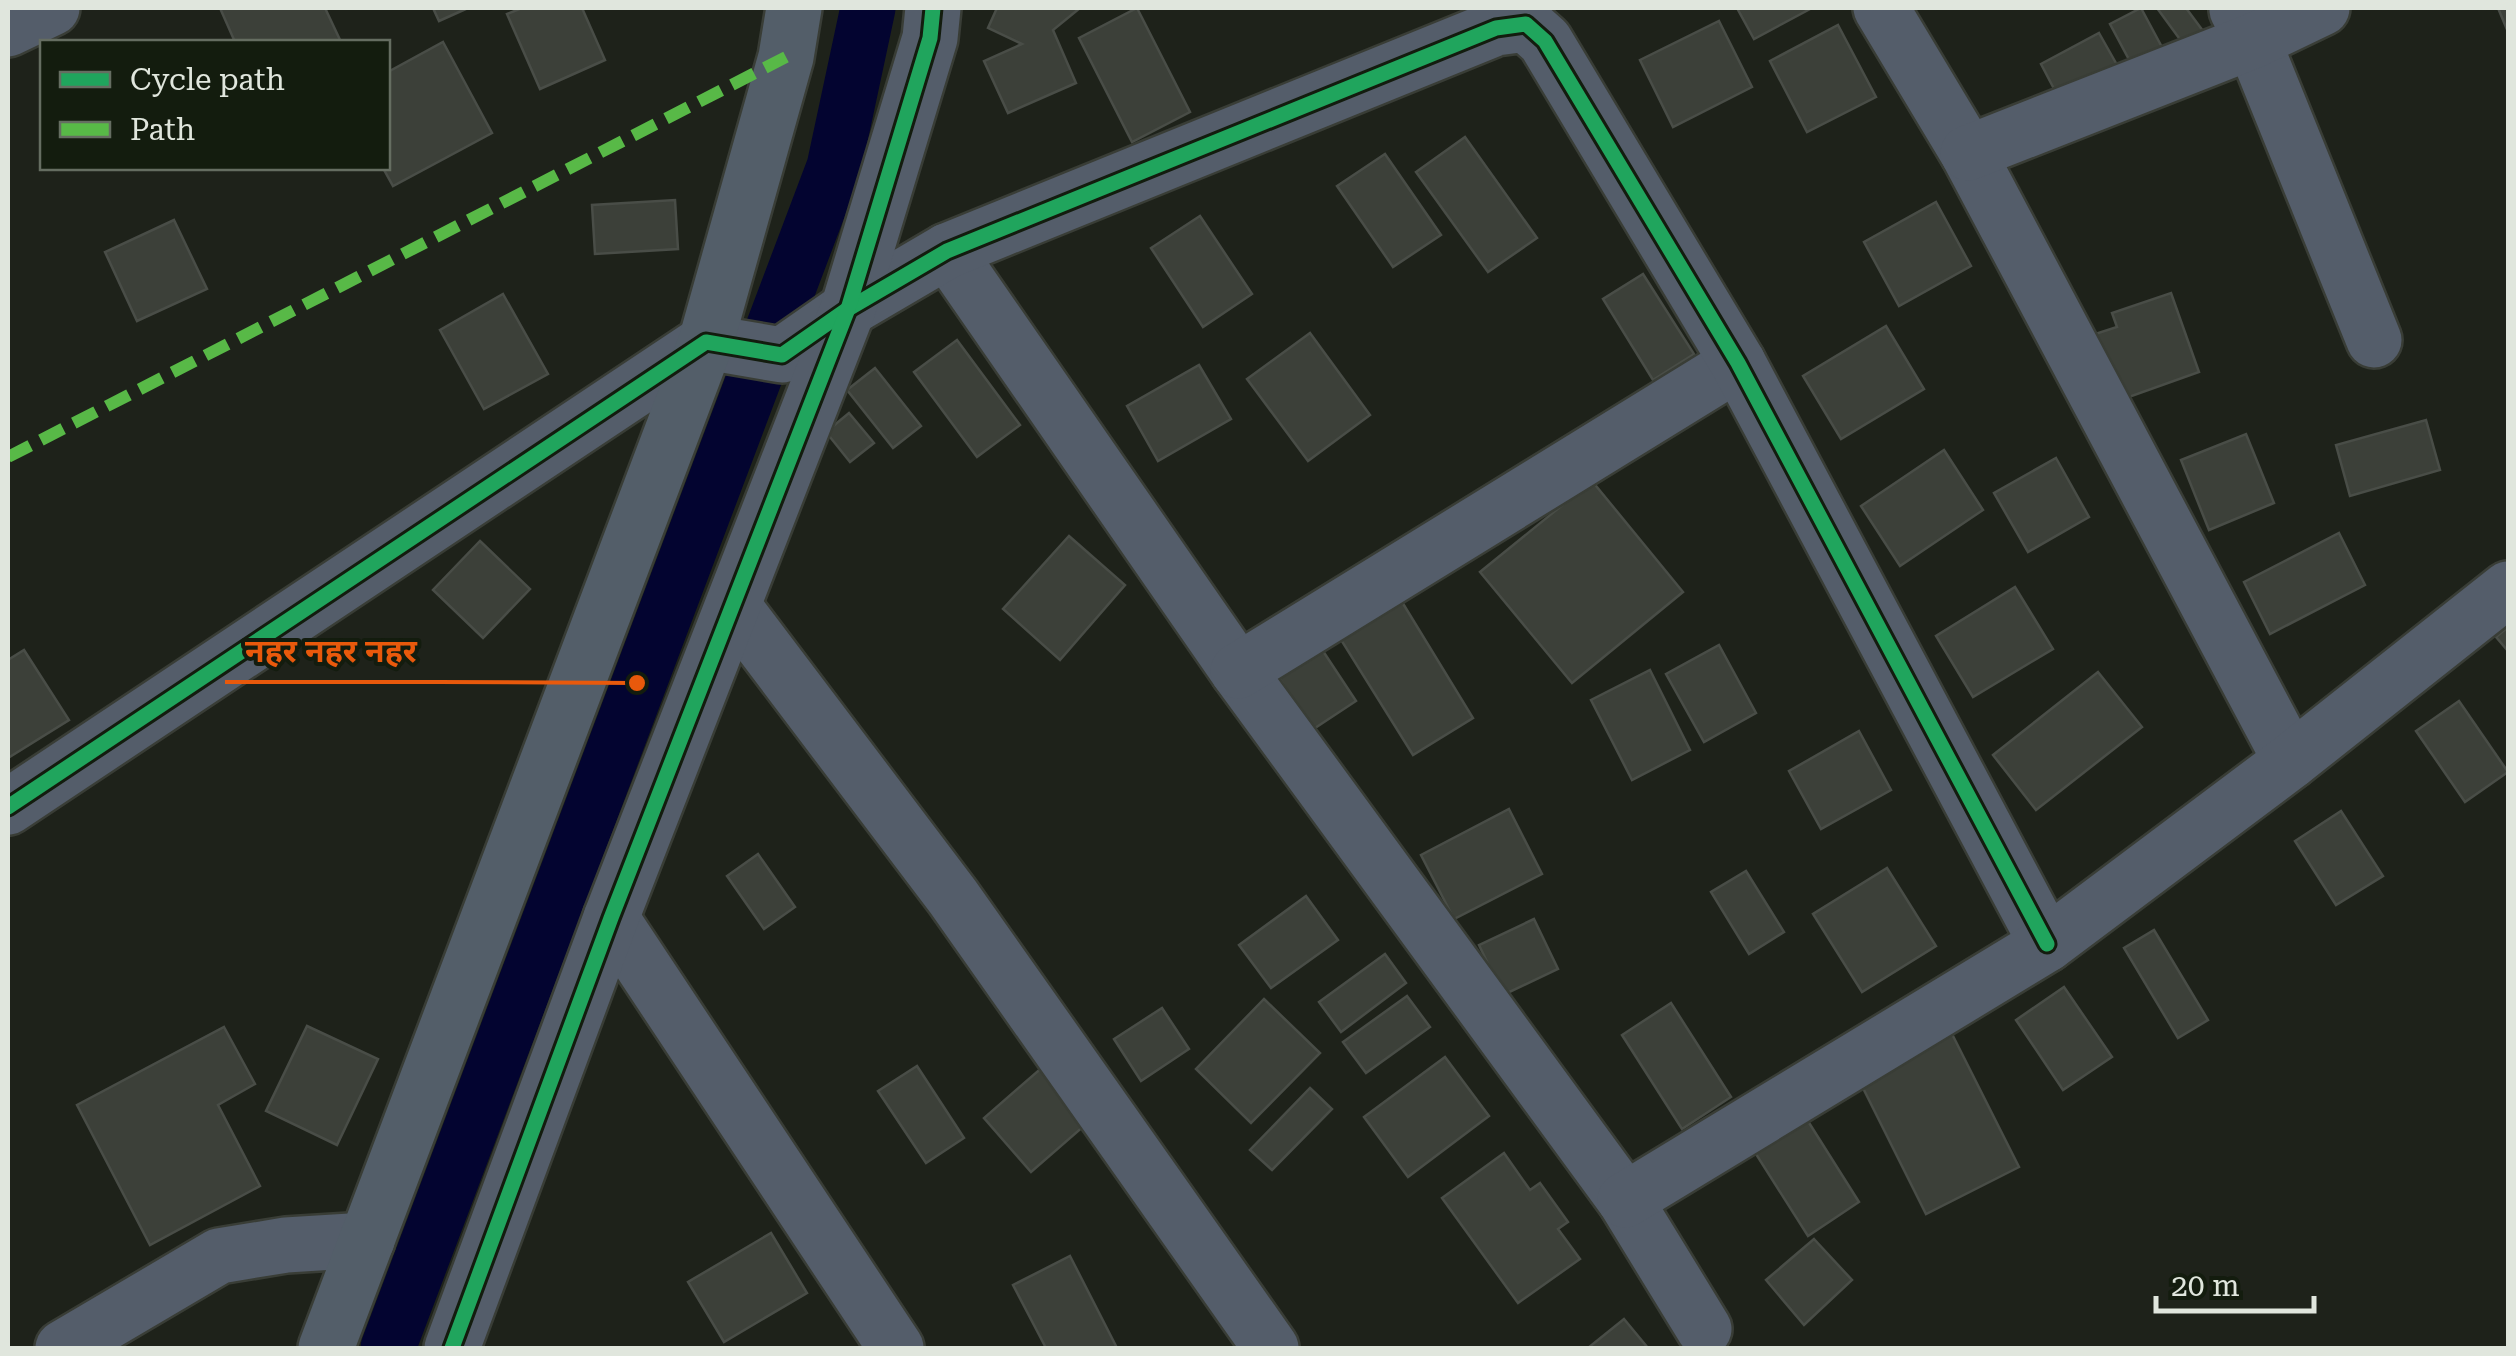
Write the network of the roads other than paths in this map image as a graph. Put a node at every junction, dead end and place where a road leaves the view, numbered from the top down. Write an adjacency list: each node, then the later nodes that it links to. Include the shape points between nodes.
1 (52, 8): 7 (street)
2 (794, 8): 12 (main road)
3 (933, 8): 10 (street, via 930,38)
4 (1882, 8): 8 (street)
5 (2322, 8): 6 (street)
6 (2244, 24): 8 (street); 11 (street)
7 (8, 29)
8 (1968, 153): 17 (street)
9 (947, 251): 10 (street); 13 (street, via 1496,28 1526,24 1545,41); 16 (street)
10 (848, 309): 12 (street, via 782,355); 15 (street)
11 (2374, 340)
12 (706, 342): 18 (street); 22 (main road)
13 (1738, 363): 16 (street); 20 (street)
14 (2508, 589): 17 (street)
15 (733, 606): 19 (street); 28 (street, via 952,897)
16 (1238, 671): 21 (street)
17 (2290, 761): 20 (street)
18 (8, 807)
19 (611, 918): 26 (street); 27 (street)
20 (2047, 944): 21 (street)
21 (1625, 1200): 23 (street)
22 (367, 1240): 24 (street, via 219,1256); 25 (main road)
23 (1704, 1330)
24 (62, 1348)
25 (326, 1348)
26 (452, 1348)
27 (896, 1348)
28 (1271, 1348)

